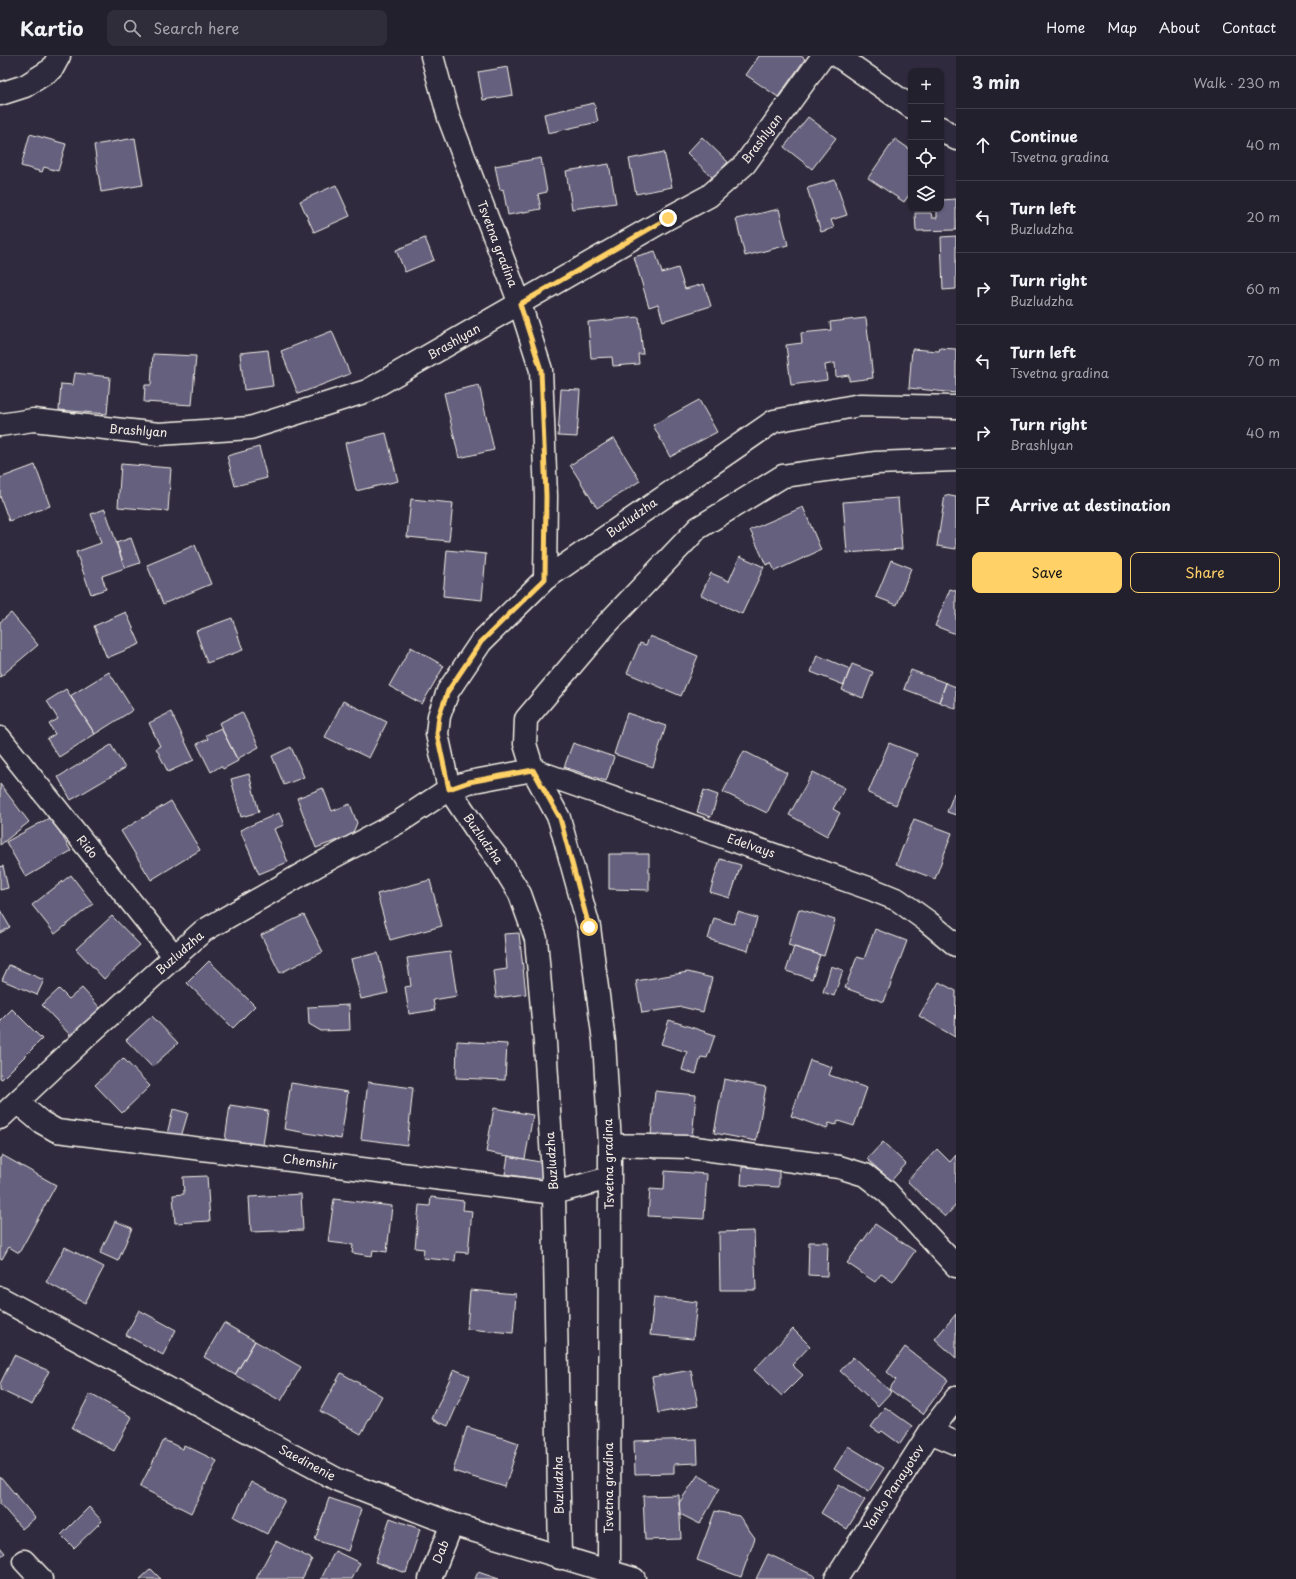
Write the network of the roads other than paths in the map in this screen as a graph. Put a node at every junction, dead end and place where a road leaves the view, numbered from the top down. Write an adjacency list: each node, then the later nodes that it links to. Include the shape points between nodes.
1 (59, 56): 5 (street, via 52,69 25,86)
2 (432, 56): 9 (street, Tsvetna gradina, via 450,118)
3 (823, 56): 9 (street, Brashlyan, via 745,164 709,196)
4 (838, 56): 6 (street)
5 (0, 94)
6 (908, 105)
7 (944, 130): 8 (street)
8 (956, 139)
9 (520, 304): 11 (street, Brashlyan, via 367,391 250,428 159,434 33,420); 13 (street, Tsvetna gradina, via 541,370 546,496)
10 (956, 407): 13 (street, Buzludzha, via 860,405 774,420)
11 (0, 425)
12 (956, 460): 15 (street, via 876,463 782,476 698,528 604,627 526,719 525,744)
13 (545, 579): 16 (street, Buzludzha, via 481,642 448,691 439,716 437,734)
14 (0, 738): 18 (street, Rido)
15 (533, 770): 16 (street, Buzludzha, via 469,782); 17 (street, Edelvays, via 871,888 898,900); 21 (street, Tsvetna gradina, via 560,818 589,927 604,1041)
16 (449, 789): 18 (street, Buzludzha, via 399,822 203,931); 23 (street, Buzludzha, via 520,894 536,939)
17 (956, 945)
18 (175, 957): 19 (street, Buzludzha)
19 (17, 1102): 20 (street, Buzludzha); 23 (street, Chemshir, via 41,1122 57,1131)
20 (0, 1118)
21 (610, 1145): 22 (street, Tsvetna gradina); 24 (street, via 688,1147 839,1167 865,1175 887,1192)
22 (609, 1178): 23 (street, Chemshir); 32 (street, Tsvetna gradina)
23 (554, 1193): 30 (street, Buzludzha)
24 (956, 1266)
25 (0, 1298): 29 (street, Saedinenie, via 338,1480)
26 (956, 1398): 27 (street, Yanko Panayotov)
27 (930, 1432): 28 (street); 36 (street, Yanko Panayotov)
28 (956, 1443)
29 (452, 1524): 30 (street, Saedinenie); 34 (street, Dab)
30 (560, 1558): 32 (street, Saedinenie)
31 (24, 1561): 33 (street)
32 (609, 1570): 35 (street, Saedinenie)
33 (41, 1579)
34 (430, 1579)
35 (634, 1579)
36 (836, 1579)

